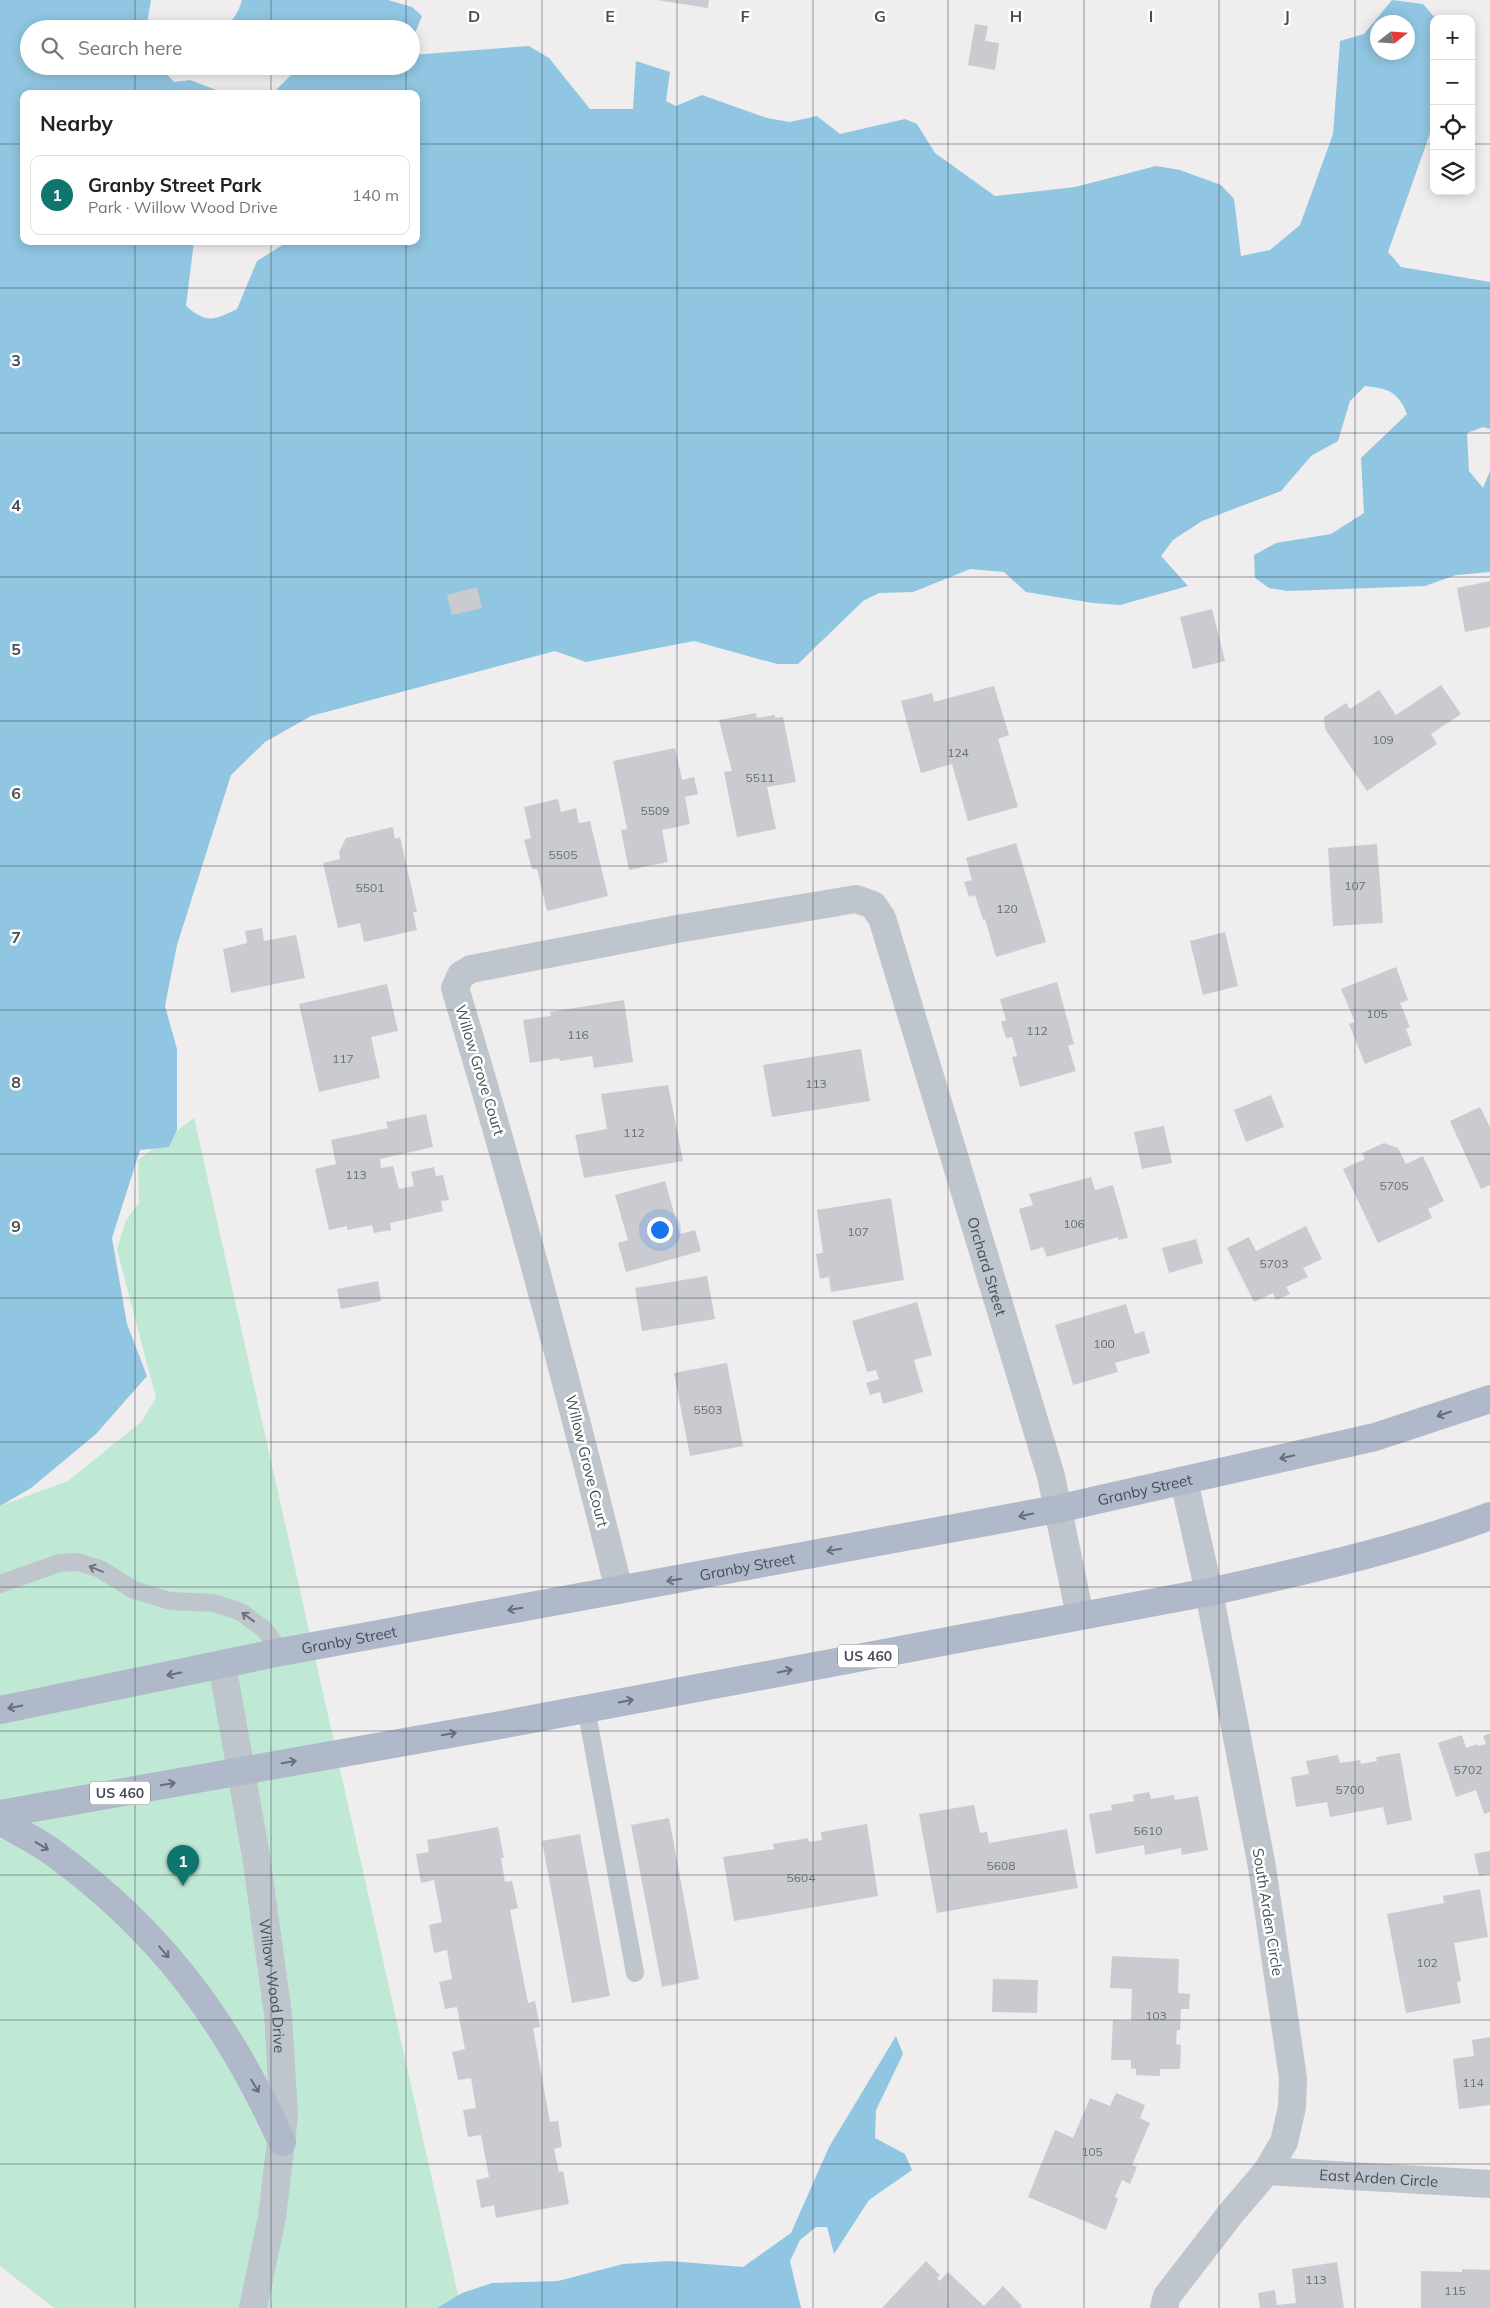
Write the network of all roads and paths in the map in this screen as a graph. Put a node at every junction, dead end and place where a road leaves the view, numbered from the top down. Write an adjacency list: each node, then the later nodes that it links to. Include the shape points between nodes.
1 (882, 918): 4 (street, Orchard Street, via 1051,1476); 7 (street, Willow Grove Court, via 873,905 856,899 677,929 471,969 461,975 458,982 456,988 504,1149 571,1396)
2 (1490, 1399): 3 (main road, Granby Street, one-way to 3, via 1375,1437)
3 (1184, 1481): 4 (main road, Granby Street); 8 (street, South Arden Circle)
4 (1057, 1509): 7 (main road, Granby Street, one-way to 7); 9 (street, Orchard Street)
5 (1490, 1516): 8 (main road, US 460, via 1326,1567)
6 (0, 1584): 10 (lane, one-way to 6, via 264,1629 241,1612 214,1603 170,1601 134,1590 100,1570 78,1562 58,1563)
7 (619, 1590): 10 (main road, Granby Street, one-way to 10)
8 (1209, 1592): 9 (main road, US 460); 19 (street, South Arden Circle, via 1262,1867 1293,2078 1292,2107 1284,2142)
9 (1080, 1616): 12 (main road, US 460, one-way to 9)
10 (281, 1652): 11 (main road, Granby Street)
11 (222, 1664): 13 (main road, Granby Street, one-way to 13); 14 (street, Willow Wood Drive)
12 (586, 1708): 14 (main road, US 460, one-way to 12); 17 (lane)
13 (0, 1710)
14 (240, 1771): 15 (main road, US 460, one-way to 14); 18 (street, Willow Wood Drive, via 256,1856 278,2014 284,2116)
15 (0, 1814)
16 (0, 1821): 18 (main road, one-way to 18, via 54,1853 112,1898 163,1950 210,2009 261,2096)
17 (635, 1973)
18 (282, 2142): 21 (street, Willow Wood Drive, via 272,2217)
19 (1268, 2171): 20 (street, East Arden Circle); 22 (street, South Arden Circle, via 1167,2296)
20 (1490, 2184)
21 (252, 2308)
22 (1164, 2308)

